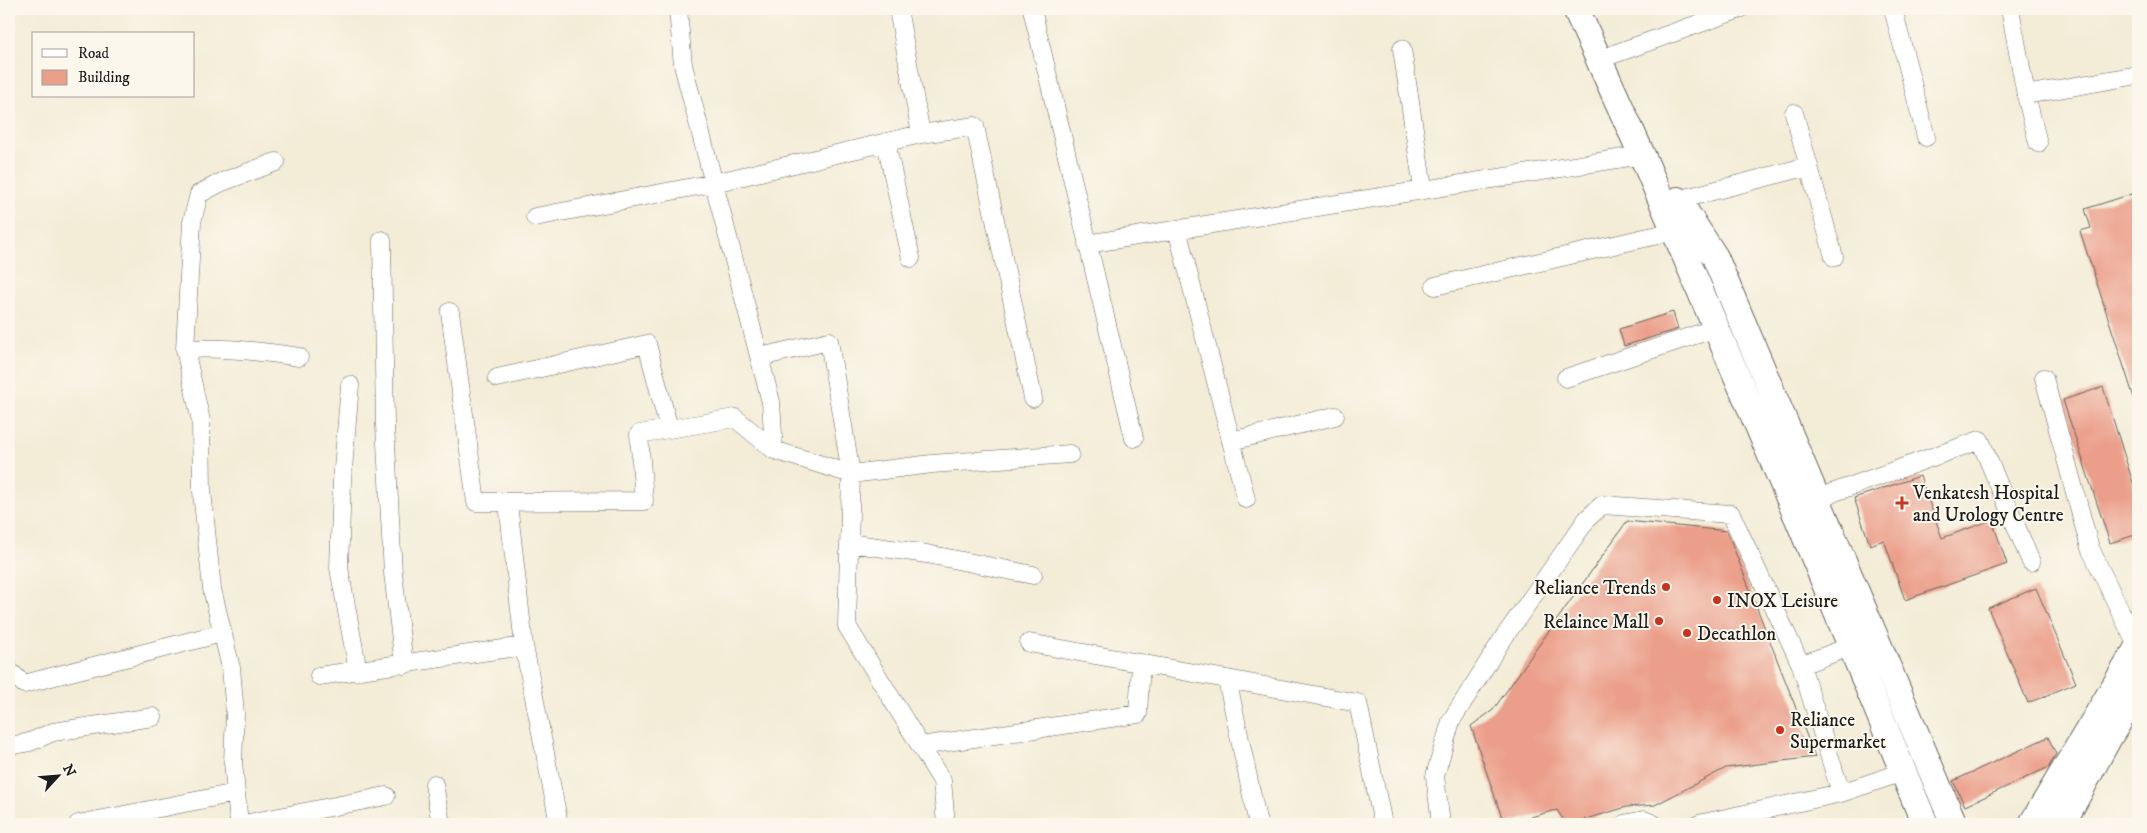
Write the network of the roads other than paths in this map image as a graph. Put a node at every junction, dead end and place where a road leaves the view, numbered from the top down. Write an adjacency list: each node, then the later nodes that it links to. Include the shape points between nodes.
1 (678, 9): 21 (street, via 683,65)
2 (898, 9): 14 (street)
3 (1032, 9): 28 (street)
4 (1576, 9): 18 (main road)
5 (1595, 9): 10 (main road)
6 (1740, 9): 10 (street)
7 (1893, 9): 15 (street)
8 (2010, 9): 12 (street)
9 (1402, 49): 22 (street)
10 (1614, 54): 23 (main road)
11 (2138, 75): 12 (street)
12 (2026, 96): 17 (street)
13 (1794, 113): 20 (street)
14 (921, 134): 16 (street); 42 (street, via 976,126)
15 (1926, 137)
16 (886, 142): 21 (street); 30 (street)
17 (2038, 143)
18 (1642, 155): 22 (street); 26 (main road); 31 (main road)
19 (276, 162): 35 (street, via 199,194 192,222)
20 (1808, 166): 23 (street); 29 (street)
21 (714, 183): 24 (street); 37 (street)
22 (1423, 189): 25 (street)
23 (1678, 200): 31 (main road); 50 (main road, via 1715,257)
24 (535, 217)
25 (1177, 229): 28 (street); 46 (street)
26 (1662, 234): 32 (street); 34 (main road)
27 (382, 240): 62 (street, via 385,425 393,573)
28 (1087, 244): 45 (street)
29 (1834, 257)
30 (910, 258)
31 (1698, 266): 92 (main road, via 1801,526); 93 (main road)
32 (1435, 286)
33 (450, 312): 52 (street, via 476,502)
34 (1704, 332): 39 (street); 60 (main road)
35 (185, 349): 36 (street, via 252,350); 56 (street, via 201,421 202,491 212,589)
36 (299, 357)
37 (760, 357): 47 (street, via 771,402); 49 (street, via 830,341)
38 (497, 378): 44 (street, via 647,344)
39 (1566, 378)
40 (2044, 378): 59 (street, via 2090,548)
41 (350, 385): 66 (street, via 339,568)
42 (1033, 398)
43 (1335, 416): 46 (street)
44 (669, 429): 47 (street, via 735,418); 52 (street, via 639,434 644,501)
45 (1134, 438)
46 (1231, 441): 51 (street)
47 (774, 450): 49 (street)
48 (1070, 454): 49 (street, via 932,464)
49 (852, 474): 53 (street)
50 (1818, 498): 54 (street, via 1980,440); 94 (main road)
51 (1246, 499)
52 (508, 503): 58 (street)
53 (849, 543): 55 (street, via 927,554); 73 (street, via 847,626)
54 (2031, 562)
55 (1033, 575)
56 (222, 633): 65 (street, via 24,684); 76 (street, via 231,668)
57 (1029, 643): 61 (street)
58 (524, 646): 62 (street); 83 (street)
59 (2138, 647): 95 (main road)
60 (1842, 650): 63 (street); 74 (main road)
61 (1141, 663): 68 (street); 73 (street, via 1138,714)
62 (404, 665): 66 (street)
63 (1801, 665): 77 (street); 87 (street, via 1731,514 1602,505 1587,520 1502,640 1452,722 1435,776)
64 (2138, 668): 96 (main road)
65 (9, 671)
66 (358, 671): 67 (street)
67 (319, 676)
68 (1227, 679): 85 (street); 86 (street, via 1358,703)
69 (2138, 690): 97 (main road)
70 (154, 717): 72 (street, via 53,732 30,742)
71 (2138, 722): 98 (main road)
72 (9, 746)
73 (920, 746): 84 (street, via 942,781)
74 (1894, 775): 77 (street); 91 (main road)
75 (434, 784): 82 (street)
76 (236, 793): 79 (street); 80 (street)
77 (1841, 793): 90 (street)
78 (386, 796): 81 (street)
79 (78, 824)
80 (240, 824)
81 (244, 824)
82 (442, 824)
83 (559, 824)
84 (946, 824)
85 (1258, 824)
86 (1384, 824)
87 (1441, 824)
88 (1624, 824): 89 (street, via 1644,820)
89 (1654, 824)
90 (1699, 824)
91 (1915, 824)
92 (1925, 824)
93 (1943, 824)
94 (1954, 824)
95 (2032, 824)
96 (2044, 824)
97 (2062, 824)
98 (2078, 824)

